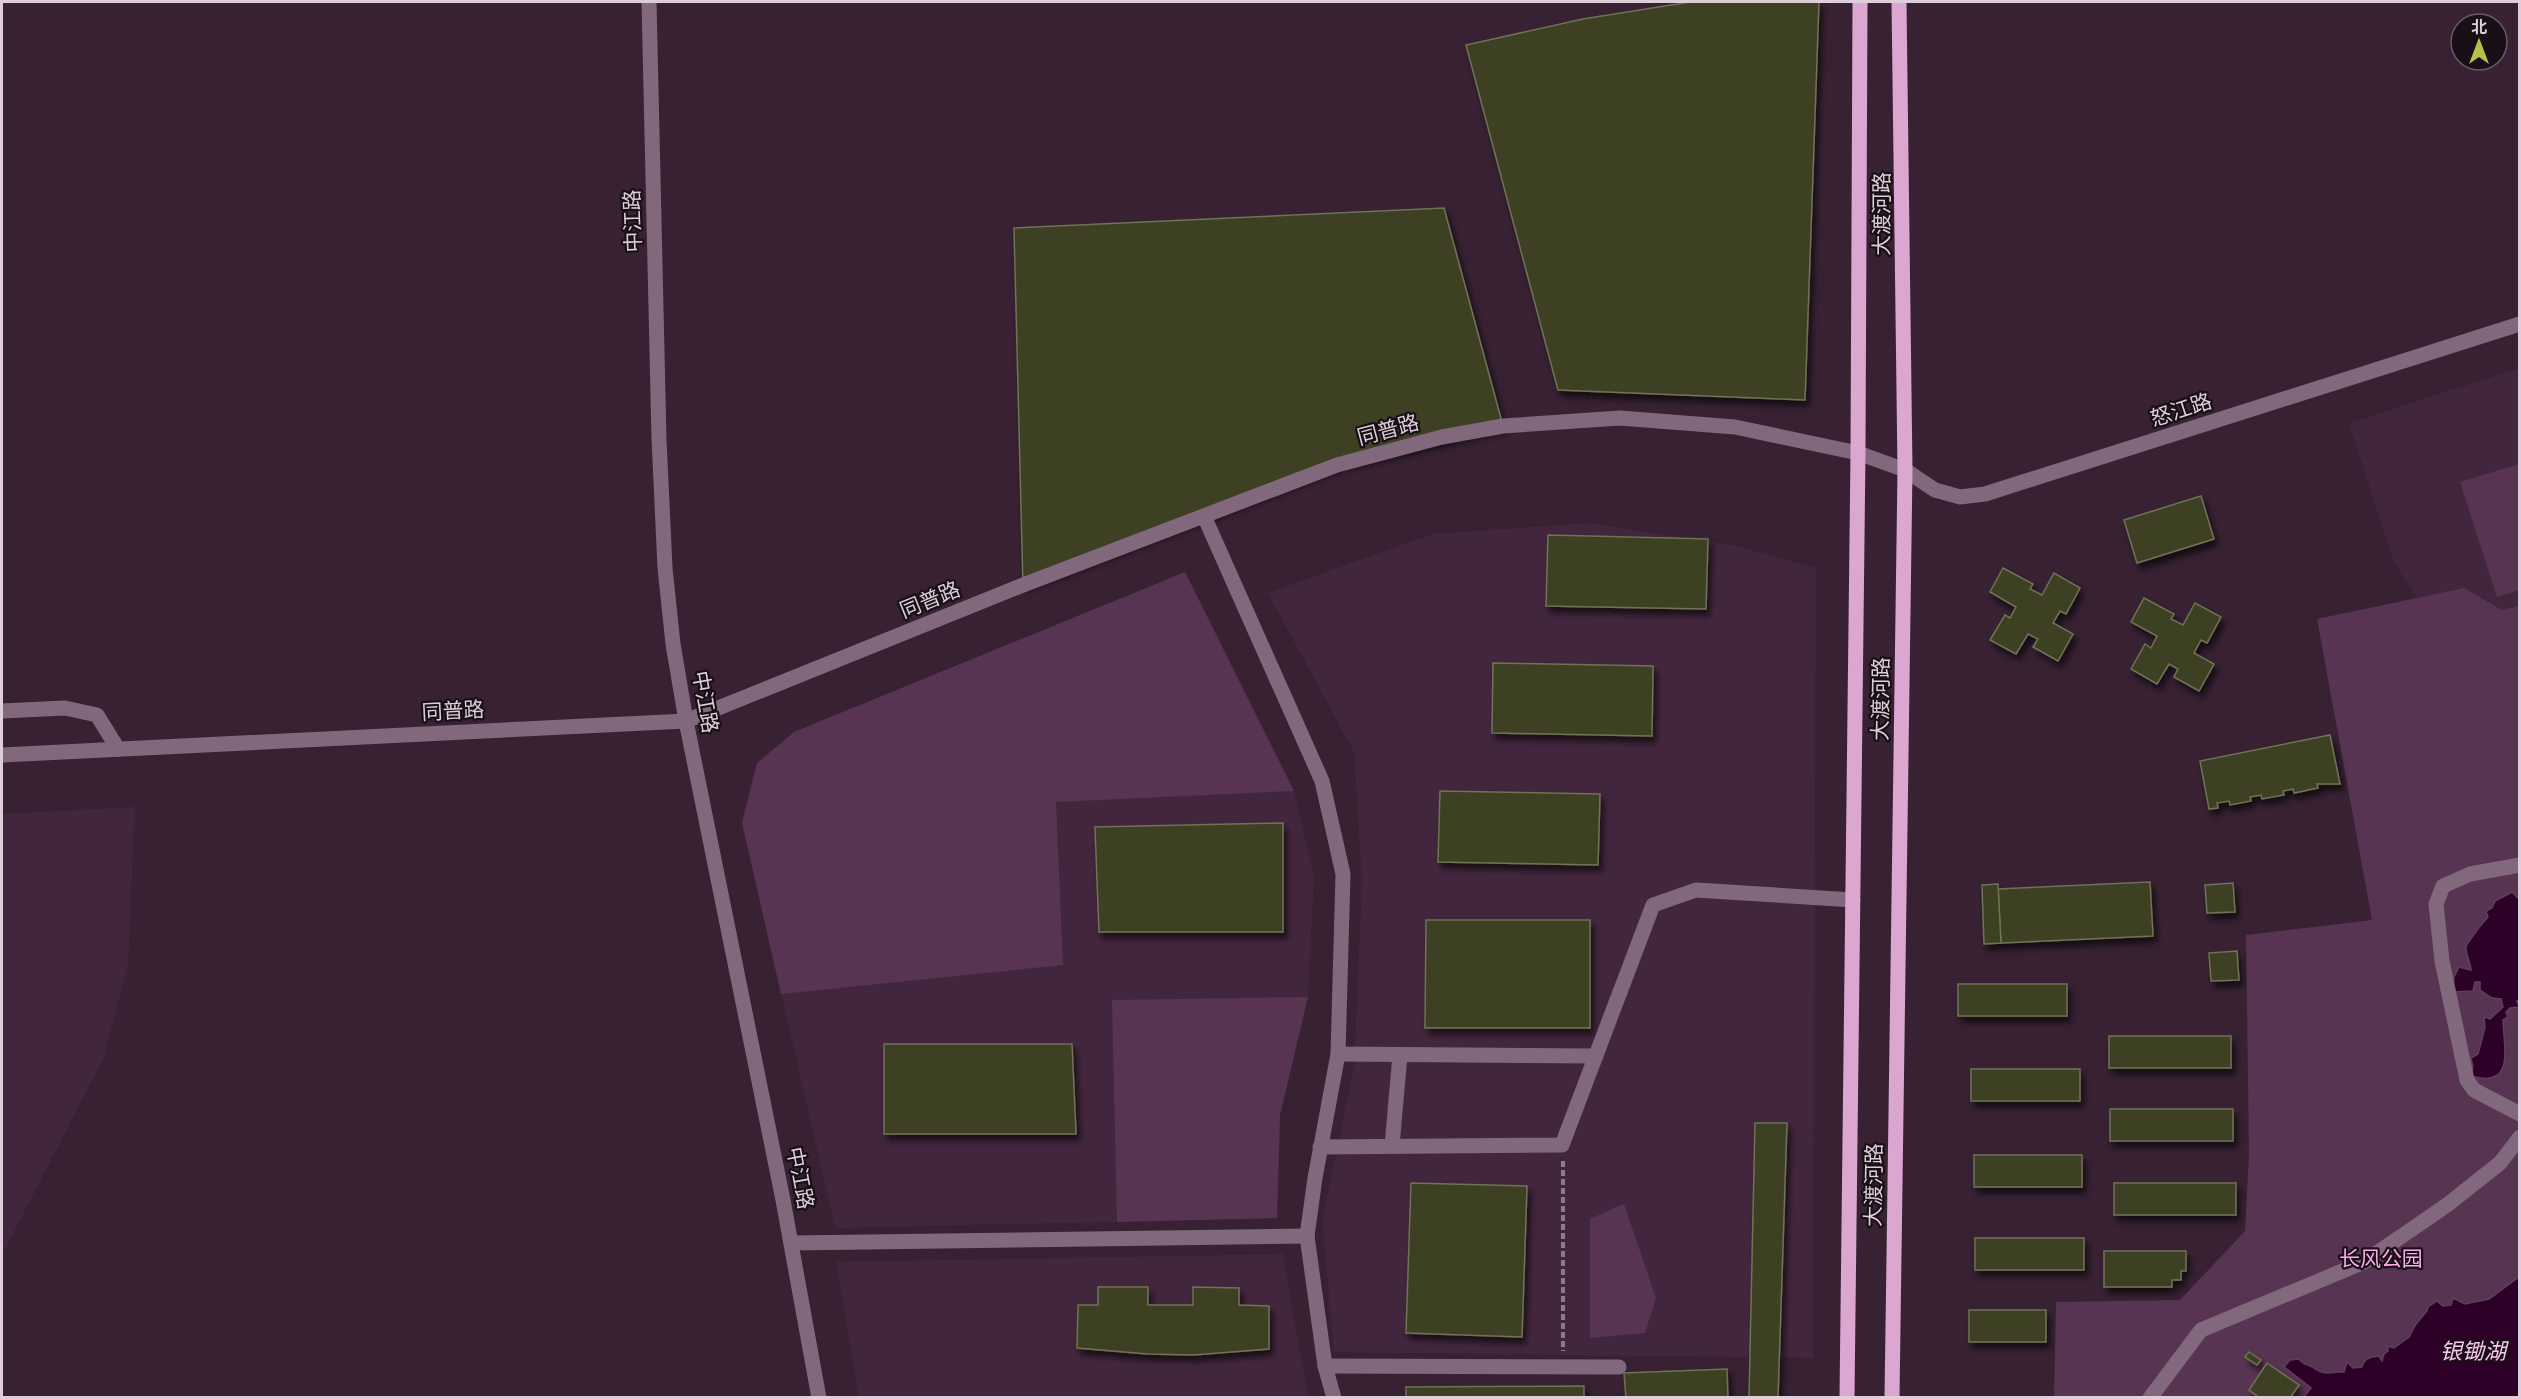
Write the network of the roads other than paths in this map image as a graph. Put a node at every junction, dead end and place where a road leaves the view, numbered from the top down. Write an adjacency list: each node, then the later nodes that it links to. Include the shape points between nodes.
1 (649, 2): 9 (street, 中江路, via 665,568)
2 (1860, 2): 5 (main road, 大渡河路)
3 (1899, 2): 6 (main road, 大渡河路)
4 (2520, 324): 6 (street, 怒江路, via 1985,494 1960,496 1935,490)
5 (1858, 453): 6 (street, 怒江路); 7 (street, 同普路, via 1735,426 1620,418 1544,422 1442,437 1337,465); 13 (main road, 大渡河路)
6 (1905, 470): 28 (main road, 大渡河路)
7 (1204, 516): 9 (street, 同普路); 14 (street, via 1322,781 1344,874)
8 (2, 711): 10 (street, via 65,708 96,715)
9 (686, 721): 10 (street, 同普路); 22 (street, 中江路)
10 (118, 749): 11 (street, 同普路)
11 (2, 755)
12 (2520, 865): 17 (street, via 2470,874 2443,885 2436,904 2442,961 2467,1080 2474,1090)
13 (1853, 900): 16 (street, via 1696,890 1653,905); 27 (main road, 大渡河路)
14 (1338, 1054): 15 (street); 20 (street)
15 (1400, 1055): 16 (street); 19 (street)
16 (1596, 1056): 19 (street, via 1563,1145)
17 (2520, 1114)
18 (2520, 1137): 29 (street, via 2499,1163 2364,1262 2201,1330)
19 (1392, 1146): 20 (street)
20 (1320, 1147): 21 (street)
21 (1307, 1236): 22 (street); 23 (street)
22 (791, 1243): 25 (street, 中江路)
23 (1324, 1366): 24 (street); 26 (street)
24 (1619, 1367)
25 (819, 1398)
26 (1334, 1398)
27 (1847, 1398)
28 (1892, 1398)
29 (2150, 1398)

